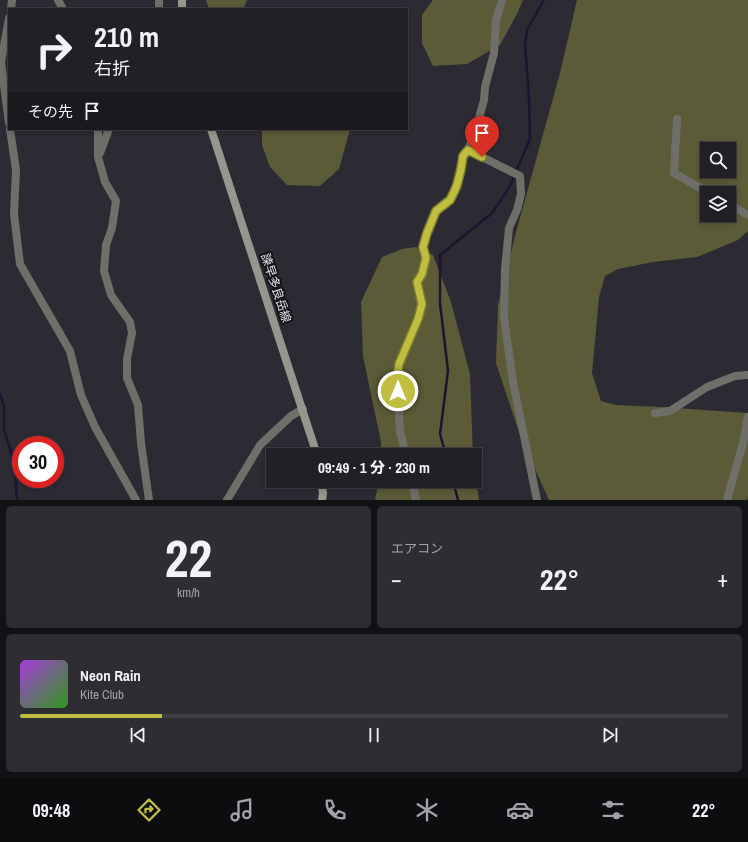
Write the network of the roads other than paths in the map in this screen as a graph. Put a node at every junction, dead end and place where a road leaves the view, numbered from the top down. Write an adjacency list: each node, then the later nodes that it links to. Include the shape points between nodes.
1 (502, 0): 9 (street, via 496,20 494,53 484,100)
2 (8, 24): 3 (street, via 1,62)
3 (8, 115)
4 (677, 119): 11 (street, via 674,173)
5 (10, 130): 22 (street, via 16,170 14,214 20,264 70,351 81,395)
6 (98, 130): 10 (street)
7 (109, 130): 10 (street)
8 (211, 130): 15 (main road, 諫早多良岳線)
9 (468, 150): 19 (street, via 463,156 457,185 450,200 436,211 423,247 426,258 417,282 422,304 399,364 397,378 400,430); 27 (street, via 520,176 521,194 509,228 504,317 513,382)
10 (98, 157): 23 (street, via 105,182 116,201 112,228 106,245 104,271 111,295 130,322 132,333 127,359 127,378 138,405)
11 (700, 188)
12 (736, 208): 13 (street)
13 (748, 215)
14 (748, 375): 16 (street, via 735,376 707,387 670,412)
15 (303, 409): 18 (main road, 諫早多良岳線); 24 (street, via 291,416 260,445)
16 (656, 413)
17 (748, 417): 28 (street)
18 (315, 448)
19 (404, 448)
20 (322, 488): 25 (main road)
21 (413, 488): 26 (street)
22 (136, 500)
23 (149, 500)
24 (227, 500)
25 (322, 500)
26 (416, 500)
27 (537, 500)
28 (727, 500)

